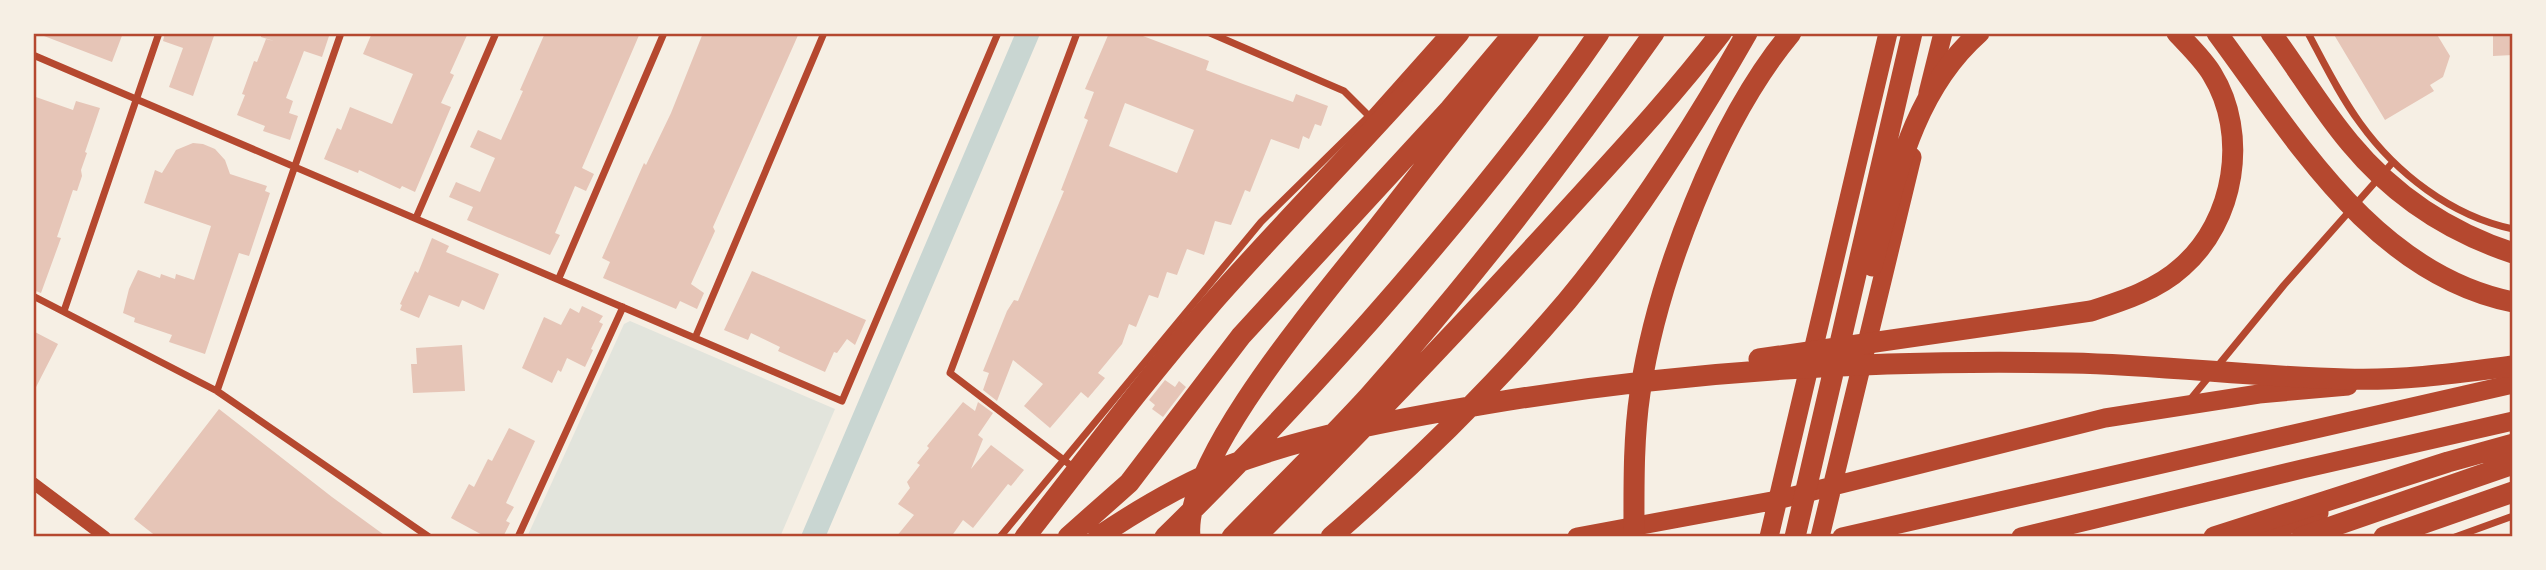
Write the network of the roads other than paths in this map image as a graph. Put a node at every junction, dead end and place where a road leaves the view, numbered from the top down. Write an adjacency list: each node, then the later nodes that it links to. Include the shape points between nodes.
1 (159, 33): 27 (street)
2 (341, 33): 30 (street)
3 (496, 33): 31 (street)
4 (664, 33): 34 (street)
5 (824, 33): 39 (street)
6 (998, 33): 39 (street, via 842,401)
7 (1077, 33): 49 (street, via 950,373)
8 (1210, 33): 28 (street, via 1344,91)
9 (1443, 33): 28 (street)
10 (1459, 33): 62 (highway, via 1209,307)
11 (1514, 33): 63 (highway, via 1450,109 1247,328 1129,483)
12 (1529, 33): 56 (highway, via 1255,387 1212,458)
13 (1599, 33): 65 (highway, via 1513,150 1416,269 1316,381)
14 (1654, 33): 66 (highway, via 1513,224 1439,314)
15 (1721, 33): 67 (highway, via 1500,283)
16 (1747, 33): 68 (highway, via 1649,189 1568,299 1479,398)
17 (1791, 33): 70 (highway, via 1734,120 1696,203 1664,290 1640,394)
18 (1888, 33): 54 (highway)
19 (1912, 33): 46 (highway)
20 (1942, 33): 52 (highway)
21 (1979, 33): 46 (highway, via 1949,64 1920,111)
22 (2177, 33): 41 (highway, via 2212,75 2226,110 2233,147 2231,173 2216,224 2201,248 2161,282 2117,303 2061,317 1795,353)
23 (2217, 33): 36 (highway, via 2309,157 2363,218 2441,275)
24 (2271, 33): 33 (highway, via 2349,142 2397,190 2450,228)
25 (2308, 33): 29 (street, via 2359,122)
26 (33, 55): 27 (street)
27 (137, 101): 30 (street); 38 (street)
28 (1369, 116): 49 (street, via 1261,222)
29 (2393, 162): 32 (street, via 2420,186 2462,211); 44 (street)
30 (295, 166): 31 (street); 43 (street)
31 (416, 218): 34 (street)
32 (2513, 229)
33 (2513, 253)
34 (559, 278): 37 (street)
35 (33, 296): 38 (street)
36 (2513, 302)
37 (623, 307): 39 (street); 60 (street)
38 (64, 311): 43 (street)
39 (695, 338)
40 (2513, 369): 41 (highway, via 2348,379 2168,366 1973,361 1749,371); 44 (highway)
41 (1626, 382): 64 (highway, via 1437,412 1274,449 1176,489)
42 (2513, 384): 57 (highway)
43 (217, 391): 59 (street)
44 (2186, 404): 52 (highway, via 2105,418)
45 (2513, 421): 74 (highway)
46 (1822, 422): 72 (highway)
47 (2513, 437): 76 (highway)
48 (2513, 444): 75 (highway)
49 (1065, 462): 61 (street)
50 (2513, 464): 77 (highway)
51 (33, 483): 58 (street)
52 (1831, 487): 54 (highway); 73 (highway)
53 (2513, 492): 78 (highway)
54 (1777, 500): 69 (highway); 71 (highway)
55 (2513, 516): 79 (street)
56 (1189, 534)
57 (1851, 535)
58 (105, 537)
59 (429, 537)
60 (518, 537)
61 (1000, 537)
62 (1025, 537)
63 (1068, 537)
64 (1098, 537)
65 (1165, 537)
66 (1233, 537)
67 (1255, 537)
68 (1331, 537)
69 (1577, 537)
70 (1634, 537)
71 (1769, 537)
72 (1795, 537)
73 (1820, 537)
74 (2021, 537)
75 (2214, 537)
76 (2257, 537)
77 (2302, 537)
78 (2384, 537)
79 (2455, 537)

